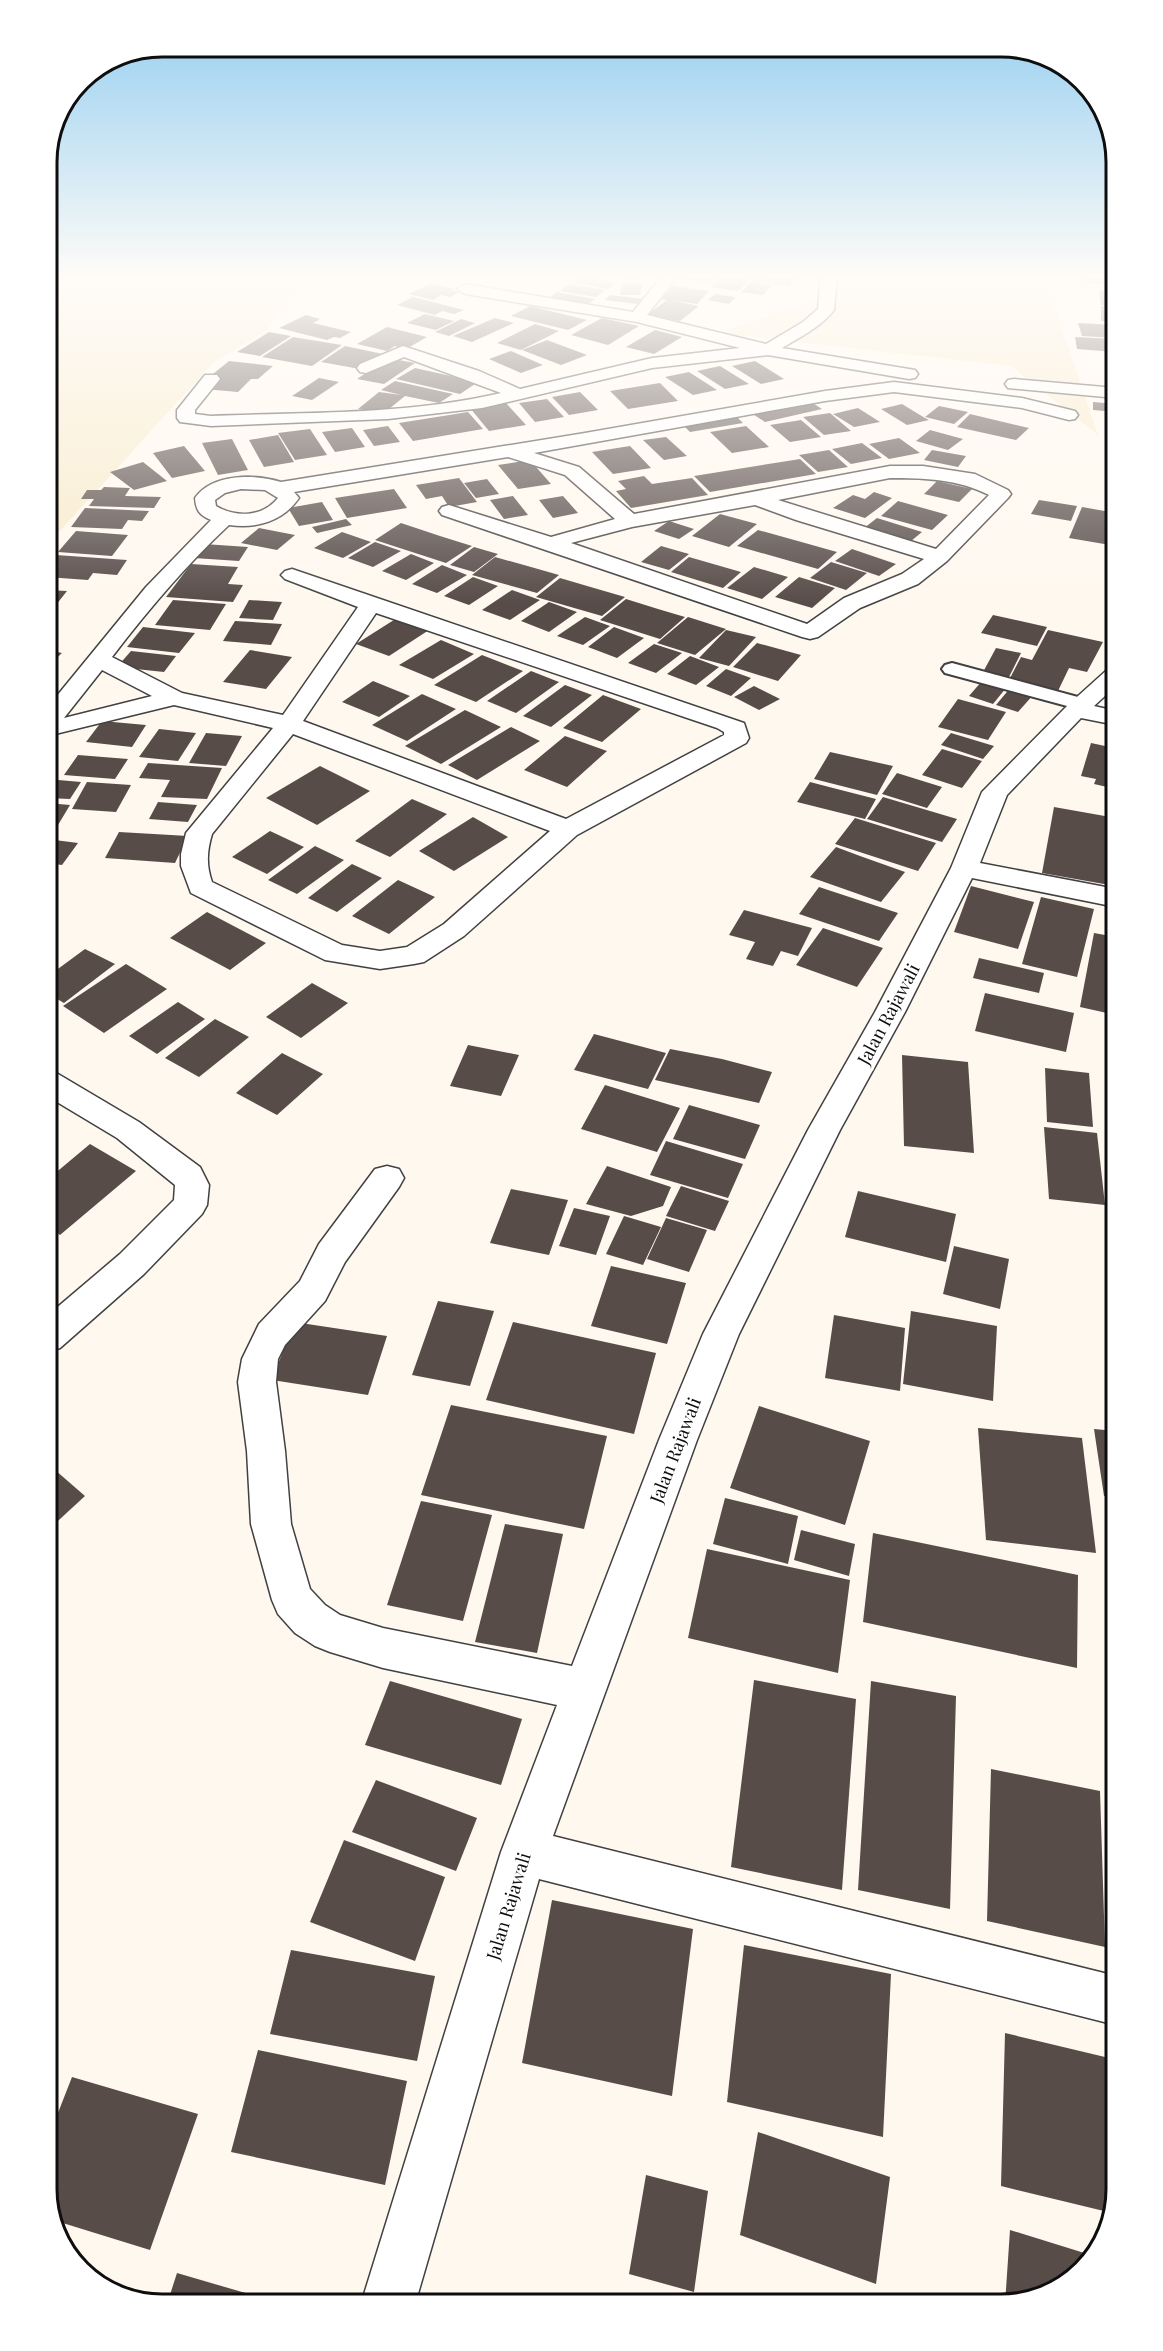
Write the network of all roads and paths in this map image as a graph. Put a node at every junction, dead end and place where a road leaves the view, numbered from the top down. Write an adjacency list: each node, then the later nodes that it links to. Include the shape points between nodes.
1 (206, 385): 6 (street, via 186,410 186,418 388,414)
2 (496, 385): 6 (street)
3 (562, 385): 6 (street)
4 (1025, 385): 5 (street)
5 (1106, 392)
6 (520, 395)
7 (1069, 415): 8 (street, via 1022,403 894,387)
8 (585, 439): 9 (street); 10 (street)
9 (507, 450): 10 (street); 11 (street)
10 (572, 471): 15 (street)
11 (282, 488): 14 (street, via 290,498 283,508 266,516); 14 (street, via 240,483 218,489 205,498 206,509)
12 (756, 499): 15 (street); 17 (street); 17 (street, via 906,471 975,480 1001,494)
13 (449, 511): 16 (street)
14 (224, 519): 20 (street, via 142,602)
15 (630, 521): 16 (street)
16 (550, 543): 17 (street, via 810,632 852,603 910,579)
17 (940, 557)
18 (292, 575): 19 (street)
19 (371, 604): 27 (street); 29 (street, via 735,728 737,738)
20 (99, 660): 23 (street); 25 (street)
21 (952, 669): 24 (lane)
22 (1106, 683): 24 (street, Jalan Rajawali)
23 (174, 698): 27 (street); 28 (street)
24 (1079, 707): 26 (street); 30 (street, Jalan Rajawali, via 996,792)
25 (57, 711)
26 (1106, 715)
27 (289, 724): 29 (street); 29 (street, via 199,832 192,855 193,870 201,887 335,953 380,960 414,956 454,930)
28 (57, 727)
29 (568, 829)
30 (964, 868): 31 (street); 35 (street, Jalan Rajawali, via 721,1334)
31 (1106, 896)
32 (57, 1088): 34 (street, via 128,1130 188,1176 192,1185 190,1205 132,1264)
33 (387, 1178): 35 (street, via 331,1254 313,1291 272,1335 260,1359 258,1393 271,1524 293,1600 310,1619 330,1632 383,1648)
34 (57, 1329)
35 (585, 1690): 36 (street, Jalan Rajawali)
36 (524, 1852): 37 (street); 38 (street, Jalan Rajawali)
37 (1106, 1998)
38 (391, 2294)

